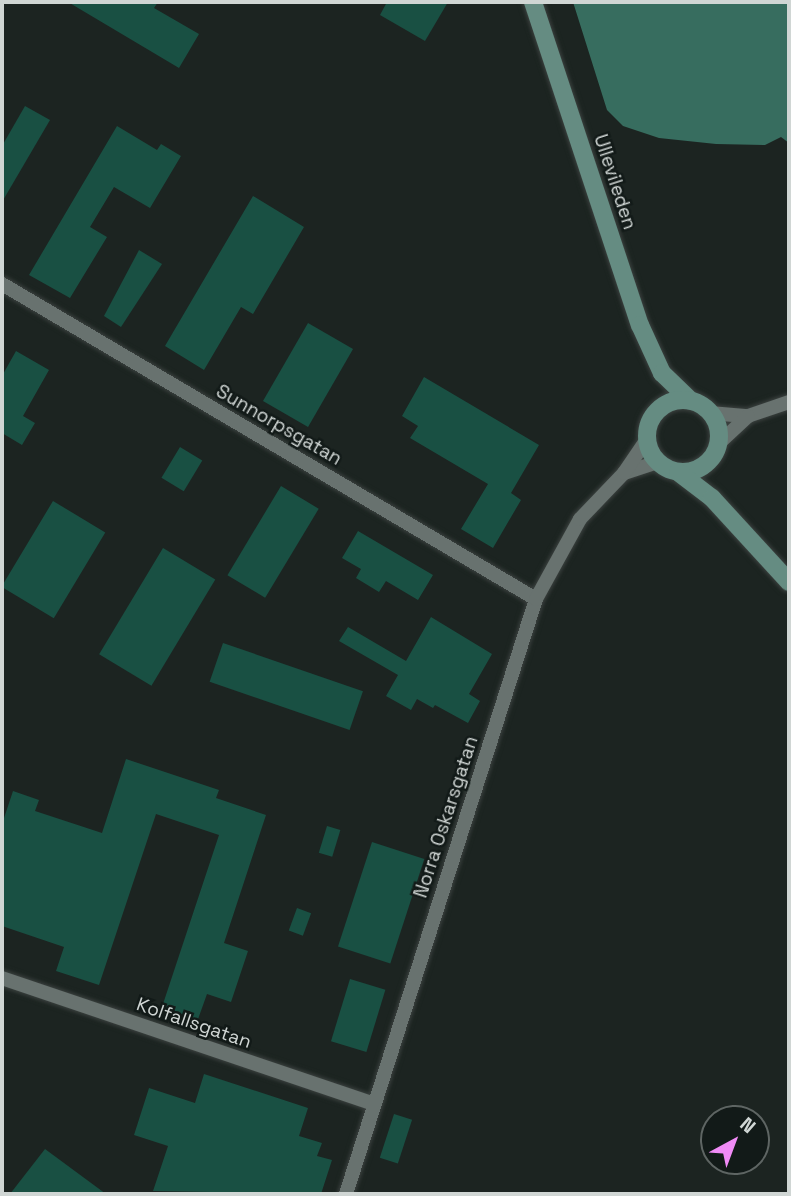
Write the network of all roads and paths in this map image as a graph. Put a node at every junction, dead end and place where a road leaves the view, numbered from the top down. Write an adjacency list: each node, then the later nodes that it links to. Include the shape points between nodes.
1 (533, 2): 3 (main road, Ullevileden, via 640,324)
2 (2, 284): 16 (street, Sunnorpsgatan)
3 (662, 373): 4 (main road, Ullevileden); 6 (main road)
4 (691, 401): 6 (main road, via 677,401); 7 (main road)
5 (789, 402): 8 (street)
6 (658, 410): 9 (main road)
7 (710, 413): 8 (street); 10 (main road, via 718,431)
8 (748, 416): 10 (street)
9 (647, 439): 11 (main road); 13 (street, Norra Oskarsgatan)
10 (713, 453): 12 (main road, via 695,470); 14 (main road)
11 (658, 463): 12 (main road); 13 (street, Norra Oskarsgatan)
12 (678, 471): 14 (main road)
13 (624, 473): 16 (street, Norra Oskarsgatan, via 580,519)
14 (712, 498): 15 (main road)
15 (789, 582)
16 (536, 598): 18 (street, Norra Oskarsgatan)
17 (2, 978): 18 (street, Kolfallsgatan)
18 (374, 1104): 19 (street, Norra Oskarsgatan)
19 (346, 1194)

